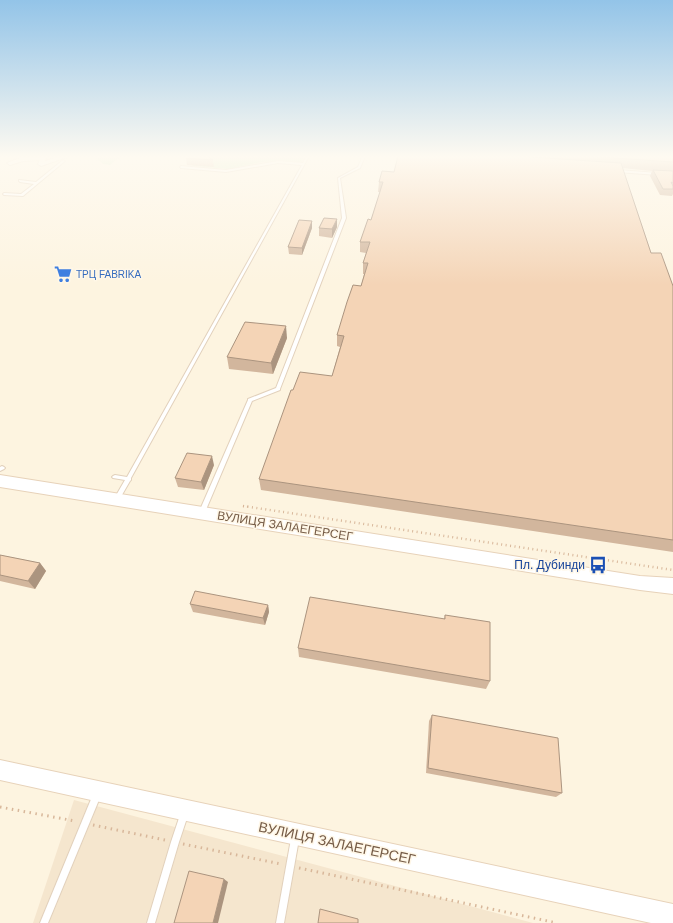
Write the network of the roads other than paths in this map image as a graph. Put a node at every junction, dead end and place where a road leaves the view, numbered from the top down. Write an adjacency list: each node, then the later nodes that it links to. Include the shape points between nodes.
1 (285, 199): 5 (lane)
2 (342, 199): 7 (lane, via 344,218 278,389 250,400)
3 (1, 473): 6 (main road, ВУЛИЦЯ ЗАЛАЕГЕРСЕГ)
4 (115, 478): 5 (lane)
5 (129, 479): 6 (lane)
6 (117, 499): 7 (main road, ВУЛИЦЯ ЗАЛАЕГЕРСЕГ)
7 (202, 512): 8 (main road, ВУЛИЦЯ ЗАЛАЕГЕРСЕГ)
8 (640, 583): 9 (main road); 10 (main road)
9 (673, 586)
10 (673, 594)
11 (0, 770): 12 (main road, ВУЛИЦЯ ЗАЛАЕГЕРСЕГ)
12 (99, 791): 13 (main road, ВУЛИЦЯ ЗАЛАЕГЕРСЕГ); 16 (lane)
13 (186, 810): 14 (main road, ВУЛИЦЯ ЗАЛАЕГЕРСЕГ); 17 (lane)
14 (296, 834): 15 (main road, ВУЛИЦЯ ЗАЛАЕГЕРСЕГ); 18 (lane)
15 (673, 916)
16 (44, 923)
17 (151, 923)
18 (280, 923)

